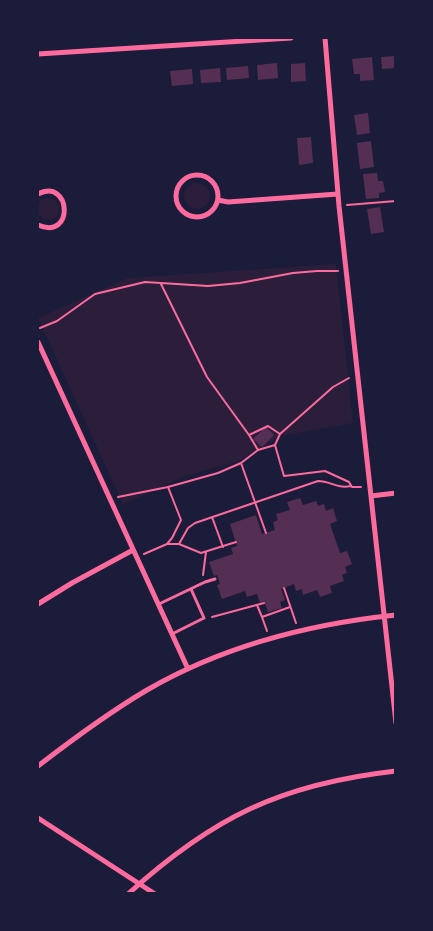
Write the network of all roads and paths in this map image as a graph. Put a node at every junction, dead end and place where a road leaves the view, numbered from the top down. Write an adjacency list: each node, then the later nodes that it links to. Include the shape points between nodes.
1 (291, 38): 3 (street)
2 (325, 38): 5 (street)
3 (38, 54)
4 (38, 194): 9 (street, via 47,191 59,195 65,212 55,226 44,228)
5 (338, 194): 6 (street); 24 (street)
6 (218, 200): 6 (street, via 215,185 204,176 184,178 176,189 180,210 192,217 206,215)
7 (396, 201): 8 (path)
8 (347, 205)
9 (38, 225)
10 (338, 271): 11 (path, via 293,272 208,286)
11 (161, 284): 12 (path, via 145,282 95,294); 16 (path, via 207,377)
12 (40, 328)
13 (38, 342): 33 (street)
14 (349, 378): 15 (path, via 333,387)
15 (280, 434): 16 (path, via 268,426); 17 (path)
16 (249, 435): 18 (path)
17 (275, 445): 18 (path); 20 (path, via 284,476 324,471 349,482)
18 (258, 450): 19 (path)
19 (241, 463): 22 (path); 26 (path)
20 (350, 486): 21 (path); 26 (path, via 341,488 322,480)
21 (361, 486)
22 (168, 487): 25 (path); 30 (path, via 181,520)
23 (396, 493): 24 (street)
24 (371, 496): 47 (street)
25 (118, 497)
26 (255, 502): 27 (path); 28 (path)
27 (212, 517): 31 (path, via 192,525); 32 (path)
28 (266, 533)
29 (236, 542): 32 (path)
30 (167, 544): 31 (path); 35 (path)
31 (179, 544): 34 (path)
32 (223, 546): 34 (path)
33 (133, 550): 40 (street); 42 (street)
34 (206, 552): 37 (path)
35 (144, 554)
36 (215, 580): 37 (lane)
37 (205, 582): 39 (lane)
38 (284, 588): 44 (path)
39 (191, 589): 42 (lane); 48 (lane)
40 (38, 603)
41 (264, 603): 43 (path)
42 (158, 604): 51 (street)
43 (257, 604): 46 (path); 48 (path)
44 (290, 607): 46 (path); 49 (path)
45 (396, 615): 47 (street)
46 (262, 616): 50 (path)
47 (384, 616): 52 (street, via 279,636); 53 (street)
48 (204, 618): 51 (lane)
49 (296, 623)
50 (267, 631)
51 (172, 634): 52 (street)
52 (188, 669): 54 (street, via 121,706)
53 (396, 723)
54 (38, 766)
55 (396, 771): 57 (street, via 321,783 258,804 202,834)
56 (38, 818): 57 (street)
57 (139, 884): 58 (street); 59 (street)
58 (128, 894)
59 (155, 894)

